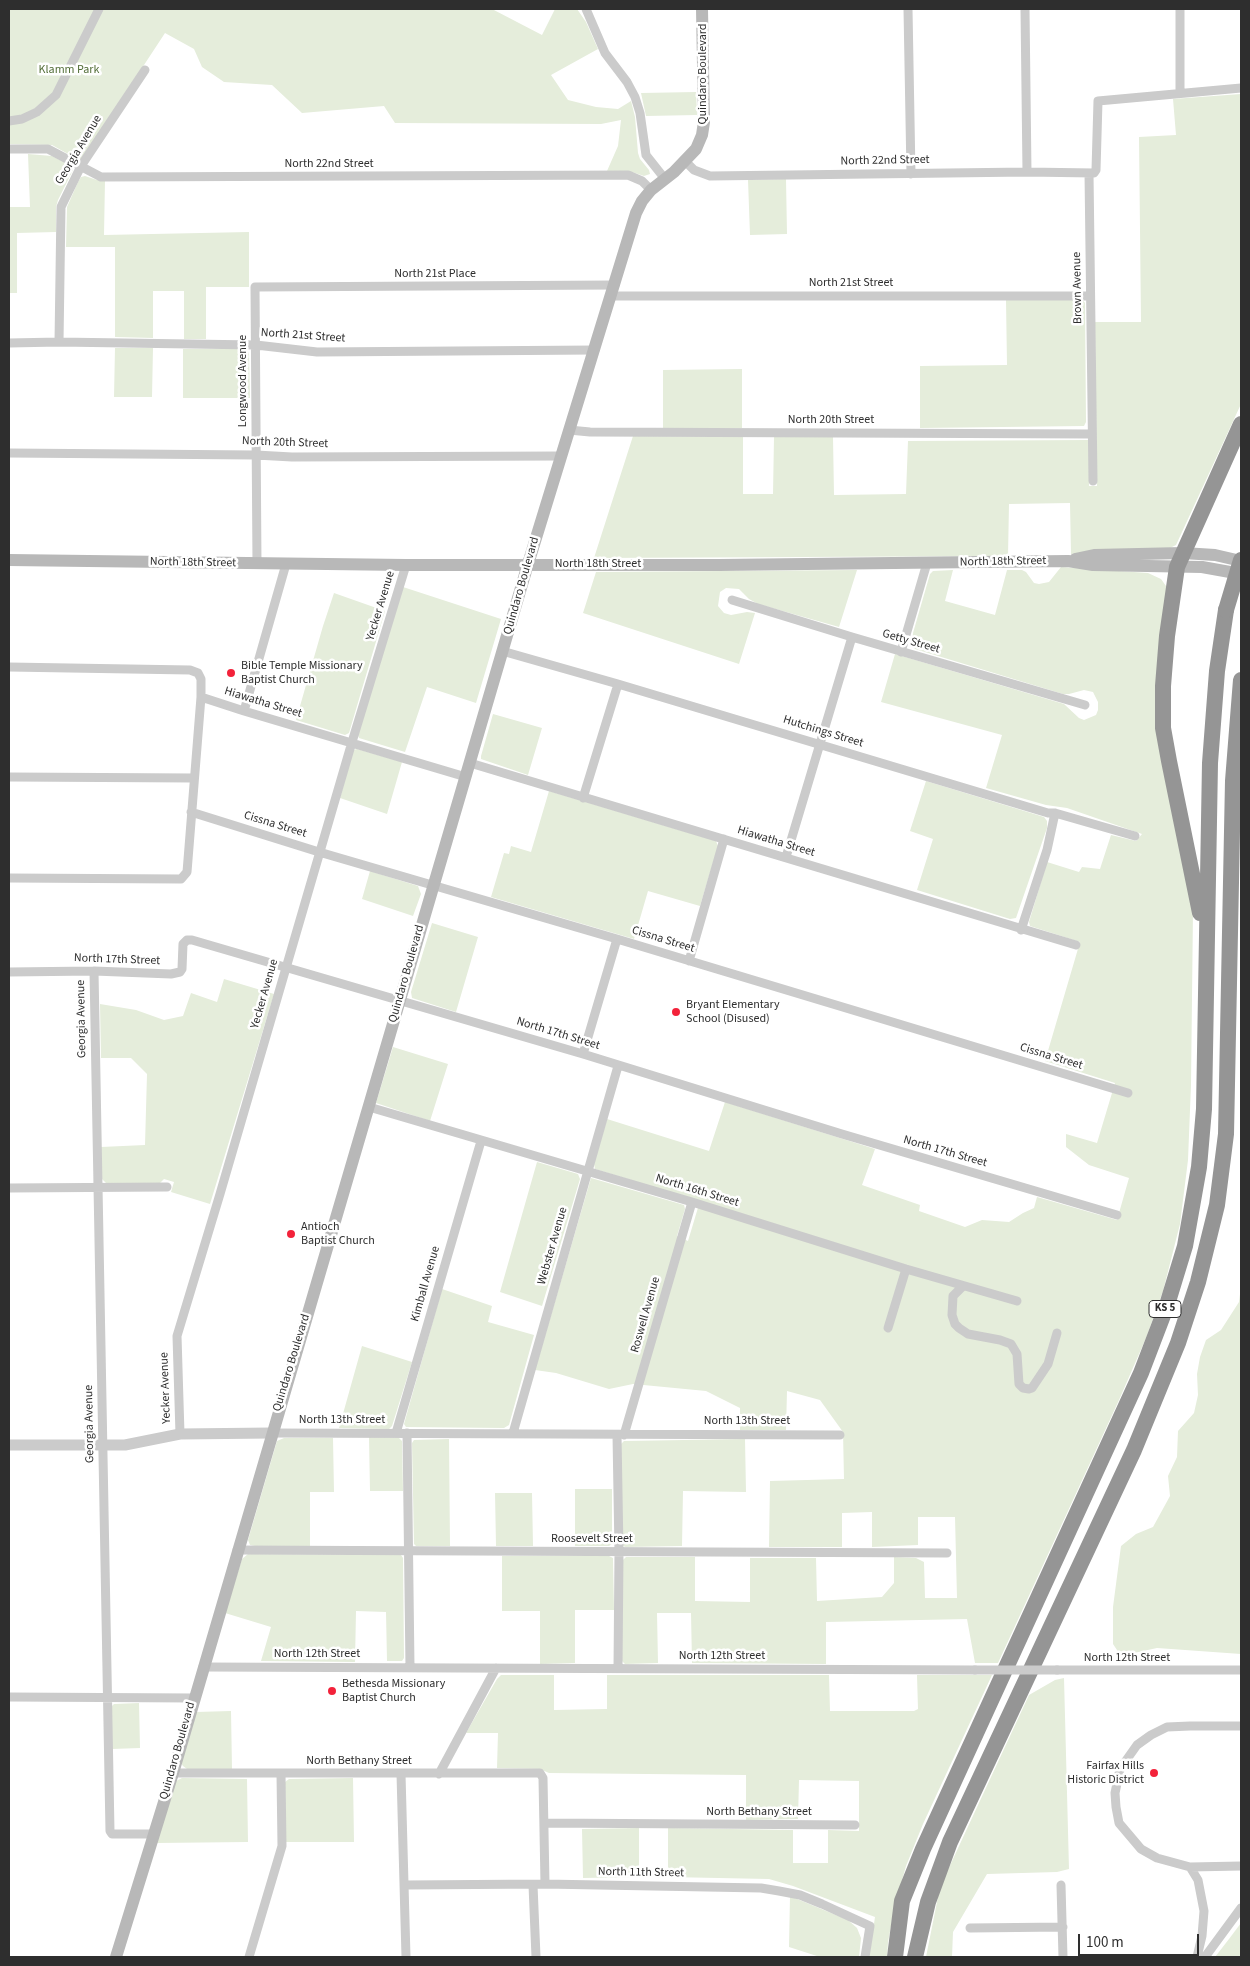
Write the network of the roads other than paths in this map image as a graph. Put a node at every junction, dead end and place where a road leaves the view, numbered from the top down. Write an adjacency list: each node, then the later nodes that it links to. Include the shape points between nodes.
1 (99, 9): 12 (street, via 56,95 37,112)
2 (586, 9): 8 (street)
3 (594, 9): 8 (street)
4 (702, 9): 14 (main road, Quindaro Boulevard, via 704,122 696,149)
5 (908, 9): 18 (street)
6 (1025, 9): 16 (street)
7 (1180, 9): 11 (street)
8 (594, 30): 19 (street, via 605,53 628,82 640,113 646,155)
9 (145, 70): 15 (street, Georgia Avenue)
10 (1241, 88): 11 (street)
11 (1180, 93): 17 (street, Brown Avenue, via 1098,101 1096,170)
12 (9, 121)
13 (9, 149): 15 (street, North 22nd Street, via 48,149)
14 (685, 161): 18 (street, North 22nd Street, via 694,170 710,176); 19 (main road, Quindaro Boulevard)
15 (81, 166): 20 (street, North 22nd Street, via 94,174 110,177 628,175 642,181); 24 (street, Georgia Avenue, via 61,207)
16 (1027, 172): 17 (street, North 22nd Street); 18 (street, North 22nd Street)
17 (1089, 173): 23 (street, Brown Avenue)
18 (912, 174)
19 (665, 179): 20 (main road, Quindaro Boulevard)
20 (651, 190): 22 (main road, Quindaro Boulevard, via 636,213)
21 (255, 287): 22 (street, North 21st Place); 26 (street, Longwood Avenue)
22 (613, 290): 23 (street, North 21st Street); 27 (main road, Quindaro Boulevard)
23 (1090, 296): 30 (street, Brown Avenue)
24 (60, 342): 25 (street, North 21st Street); 26 (street, North 21st Street)
25 (9, 343)
26 (256, 345): 27 (street, North 21st Street, via 317,352); 32 (street, Longwood Avenue)
27 (595, 350): 29 (main road, Quindaro Boulevard)
28 (1241, 424): 36 (highway)
29 (569, 430): 30 (street, North 20th Street); 33 (main road, Quindaro Boulevard)
30 (1092, 434): 34 (street, Brown Avenue)
31 (9, 453): 32 (street, North 20th Street)
32 (256, 455): 33 (street, North 20th Street); 39 (street, Longwood Avenue)
33 (561, 456): 41 (main road, Quindaro Boulevard)
34 (1093, 481)
35 (9, 560): 39 (main road, North 18th Street)
36 (1180, 560): 37 (main road, North 18th Street, via 1215,555); 38 (main road, North 18th Street, via 1094,555 1068,561); 43 (main road, North 18th Street); 74 (highway, via 1167,636 1162,686 1163,728)
37 (1241, 560): 74 (highway, KS 5, bridge, via 1226,610 1217,671 1210,763)
38 (927, 563): 41 (main road, North 18th Street); 47 (street)
39 (257, 564): 40 (main road, North 18th Street)
40 (286, 564): 42 (main road, North 18th Street); 53 (street)
41 (528, 564): 42 (main road, North 18th Street); 46 (main road, Quindaro Boulevard)
42 (406, 565): 54 (street, Yecker Avenue)
43 (1241, 574)
44 (732, 600): 45 (street, Getty Street)
45 (852, 637): 47 (street, Getty Street); 55 (street)
46 (502, 651): 50 (street, Hutchings Street); 56 (main road, Quindaro Boulevard)
47 (901, 652): 52 (street, Getty Street)
48 (9, 667): 51 (street, via 190,670 198,673 201,679)
49 (1241, 680): 73 (highway, KS 5, via 1234,782)
50 (618, 684): 55 (street, Hutchings Street); 60 (street)
51 (201, 696): 53 (street, Hiawatha Street); 59 (street)
52 (1085, 705)
53 (244, 711): 54 (street, Hiawatha Street)
54 (352, 742): 57 (street, Hiawatha Street); 65 (street, Yecker Avenue)
55 (820, 744): 62 (street, Hutchings Street); 66 (street)
56 (470, 763): 57 (main road, Quindaro Boulevard); 60 (street, Hiawatha Street)
57 (466, 776): 68 (main road, Quindaro Boulevard)
58 (9, 777): 59 (street)
59 (194, 778): 61 (street)
60 (584, 798): 64 (street, Hiawatha Street)
61 (191, 812): 65 (street, Cissna Street); 67 (street, via 187,872 181,879)
62 (1055, 813): 63 (street, Hutchings Street); 70 (street, via 1047,850)
63 (1135, 836)
64 (724, 839): 66 (street, Hiawatha Street); 75 (street)
65 (319, 852): 68 (street, Cissna Street); 76 (street, Yecker Avenue)
66 (786, 857): 70 (street, Hiawatha Street)
67 (9, 878)
68 (434, 885): 71 (street, Cissna Street); 79 (main road, Quindaro Boulevard)
69 (1241, 892): 73 (highway)
70 (1021, 930): 72 (street, Hiawatha Street)
71 (617, 939): 75 (street, Cissna Street); 80 (street)
72 (1076, 945)
73 (1230, 949): 140 (highway, KS 5, via 1226,1134 1217,1205 1198,1282 1178,1342 1134,1450 950,1842 928,1902)
74 (1207, 950): 139 (highway, KS 5, via 1204,1109 1199,1167 1185,1246 1167,1305 1142,1373 923,1850 902,1901)
75 (688, 961): 82 (street, Cissna Street)
76 (286, 967): 77 (street, North 17th Street, via 187,940 183,944 182,969 177,973); 79 (street, North 17th Street); 99 (street, Yecker Avenue, via 177,1336)
77 (94, 971): 78 (street, North 17th Street); 88 (street, Georgia Avenue)
78 (9, 972)
79 (400, 1000): 80 (street, North 17th Street); 83 (main road, Quindaro Boulevard)
80 (583, 1054): 81 (street, North 17th Street)
81 (618, 1066): 85 (street, Webster Avenue); 90 (street, North 17th Street)
82 (1128, 1093)
83 (369, 1107): 84 (street, North 16th Street); 96 (main road, Quindaro Boulevard)
84 (481, 1140): 85 (street, North 16th Street); 100 (street, Kimball Avenue)
85 (588, 1172): 89 (street, North 16th Street); 98 (street, Webster Avenue)
86 (167, 1187): 88 (street)
87 (9, 1188): 88 (street)
88 (98, 1188): 104 (street, Georgia Avenue)
89 (692, 1202): 91 (street, North 16th Street); 101 (street, Roswell Avenue)
90 (1117, 1216)
91 (906, 1269): 92 (street, North 16th Street); 94 (street)
92 (963, 1286): 93 (street, North 16th Street); 95 (street, via 953,1296 955,1324 968,1334 1011,1344 1017,1354 1019,1384 1024,1388 1032,1388 1048,1364)
93 (1017, 1301)
94 (888, 1328)
95 (1057, 1333)
96 (271, 1433): 99 (street, North 13th Street); 100 (street, North 13th Street); 105 (main road, Quindaro Boulevard)
97 (407, 1433): 98 (street, North 13th Street); 100 (street, North 13th Street); 106 (street)
98 (513, 1433): 101 (street, North 13th Street)
99 (180, 1434): 104 (street, North 13th Street)
100 (396, 1434)
101 (620, 1435): 102 (street, North 13th Street); 107 (street, Roswell Avenue)
102 (840, 1435)
103 (9, 1445): 104 (street, North 13th Street)
104 (104, 1446): 115 (street, Georgia Avenue)
105 (237, 1550): 106 (street, Roosevelt Street); 109 (main road, Quindaro Boulevard)
106 (408, 1551): 107 (street, Roosevelt Street); 110 (street)
107 (618, 1552): 108 (street, Roosevelt Street); 112 (street, Roswell Avenue)
108 (947, 1553)
109 (203, 1667): 110 (street, North 12th Street); 116 (main road, Quindaro Boulevard)
110 (410, 1667): 111 (street, North 12th Street)
111 (496, 1668): 112 (street, North 12th Street); 121 (street)
112 (618, 1668): 113 (street, North 12th Street, bridge)
113 (1241, 1670)
114 (9, 1698): 115 (street)
115 (107, 1698): 116 (street); 124 (street, Georgia Avenue, via 110,1831 112,1834)
116 (194, 1698): 118 (main road, Quindaro Boulevard)
117 (1241, 1726): 126 (street, via 1167,1727 1137,1745 1120,1769 1115,1793 1119,1822 1141,1849 1157,1858)
118 (173, 1773): 119 (street, North Bethany Street); 124 (main road, Quindaro Boulevard)
119 (281, 1774): 120 (street, North Bethany Street); 135 (street, via 282,1846)
120 (401, 1774): 121 (street, North Bethany Street); 128 (street)
121 (439, 1774): 122 (street, North Bethany Street, via 540,1773 543,1778)
122 (544, 1823): 123 (street, North Bethany Street); 127 (street)
123 (855, 1825)
124 (153, 1834): 134 (main road, Quindaro Boulevard)
125 (1241, 1866): 126 (street)
126 (1190, 1867): 142 (street, via 1198,1880 1204,1911)
127 (545, 1884): 129 (street, North 11th Street); 138 (street, North 11th Street, via 761,1888 800,1895 870,1926)
128 (405, 1885): 129 (street, North 11th Street); 136 (street)
129 (533, 1885): 137 (street)
130 (1061, 1885): 132 (street)
131 (1241, 1908): 143 (street)
132 (1063, 1927): 133 (street); 141 (street)
133 (970, 1928)
134 (116, 1957)
135 (249, 1957)
136 (406, 1957)
137 (536, 1957)
138 (865, 1957)
139 (895, 1957)
140 (915, 1957)
141 (1063, 1957)
142 (1197, 1957)
143 (1205, 1957)

